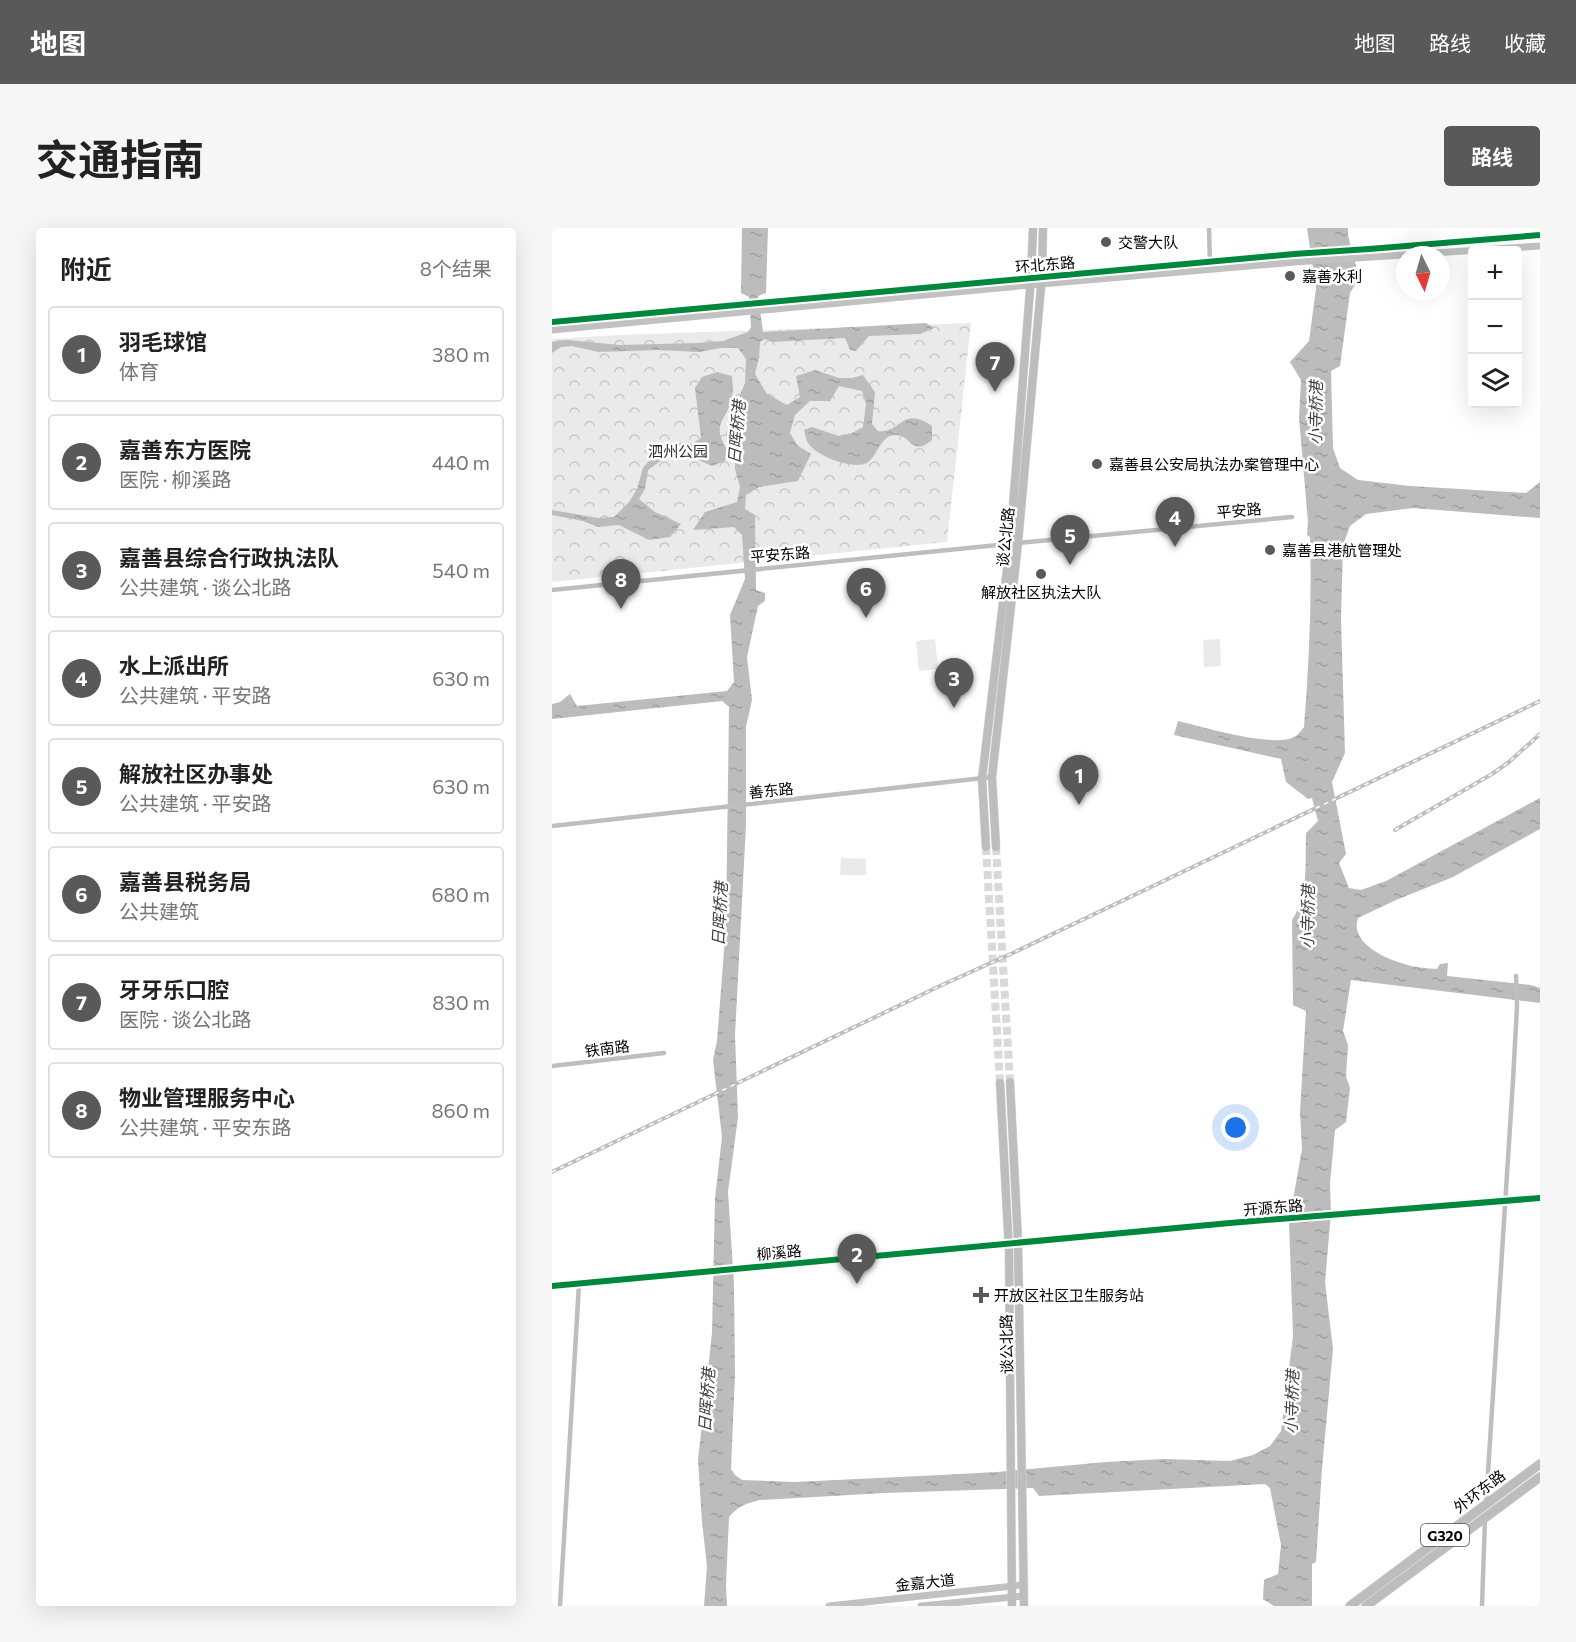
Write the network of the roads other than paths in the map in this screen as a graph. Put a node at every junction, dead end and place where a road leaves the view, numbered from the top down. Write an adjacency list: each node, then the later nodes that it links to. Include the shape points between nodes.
1 (1033, 228): 9 (main road, 谈公北路)
2 (1043, 228): 8 (main road, 谈公北路)
3 (1209, 228): 7 (street)
4 (1540, 235): 6 (street, 环北东路)
5 (1540, 246): 6 (street, 环北东路)
6 (1370, 253): 7 (street, 环北东路)
7 (1210, 265): 8 (street, 环北东路)
8 (1041, 280): 9 (street, 环北东路); 13 (main road, 谈公北路)
9 (1031, 281): 10 (street, 环北东路); 11 (street, 环北东路); 13 (main road, 谈公北路)
10 (552, 322)
11 (552, 330)
12 (1292, 518): 13 (street, 平安路)
13 (1014, 544): 14 (street, 平安东路); 15 (main road, 谈公北路); 16 (main road, 谈公北路)
14 (552, 590)
15 (992, 777): 16 (street, 善东路); 19 (main road, 谈公北路)
16 (982, 779): 17 (street, 善东路); 18 (main road, 谈公北路)
17 (552, 826)
18 (986, 847)
19 (996, 847)
20 (1516, 976): 26 (street, via 1514,1080)
21 (664, 1053): 22 (street, 铁南路)
22 (552, 1066)
23 (1010, 1082): 27 (main road, 谈公北路)
24 (1000, 1083): 28 (main road, 谈公北路)
25 (1540, 1198): 26 (street, 开源东路)
26 (1505, 1202): 27 (street, 开源东路); 33 (street)
27 (1018, 1242): 28 (street, 开源东路); 35 (main road, 谈公北路)
28 (1009, 1243): 29 (street, 柳溪路); 36 (main road, 谈公北路)
29 (579, 1284): 30 (street, 柳溪路); 39 (street)
30 (552, 1286)
31 (1540, 1464): 33 (highway, 外环东路 / G320)
32 (1540, 1477): 34 (highway, 外环东路 / G320)
33 (1486, 1505): 34 (street); 43 (highway, 外环东路 / G320)
34 (1485, 1518): 44 (highway, 外环东路 / G320); 45 (street)
35 (1023, 1585): 36 (street, 金嘉大道); 37 (main road, 谈公北路)
36 (1011, 1587): 38 (main road, 谈公北路); 40 (street, 金嘉大道)
37 (1023, 1596): 38 (street, 金嘉大道); 42 (main road, 谈公北路)
38 (1012, 1602): 41 (street, 金嘉大道)
39 (560, 1606)
40 (829, 1606)
41 (921, 1606)
42 (1024, 1606)
43 (1350, 1606)
44 (1366, 1606)
45 (1482, 1606)

